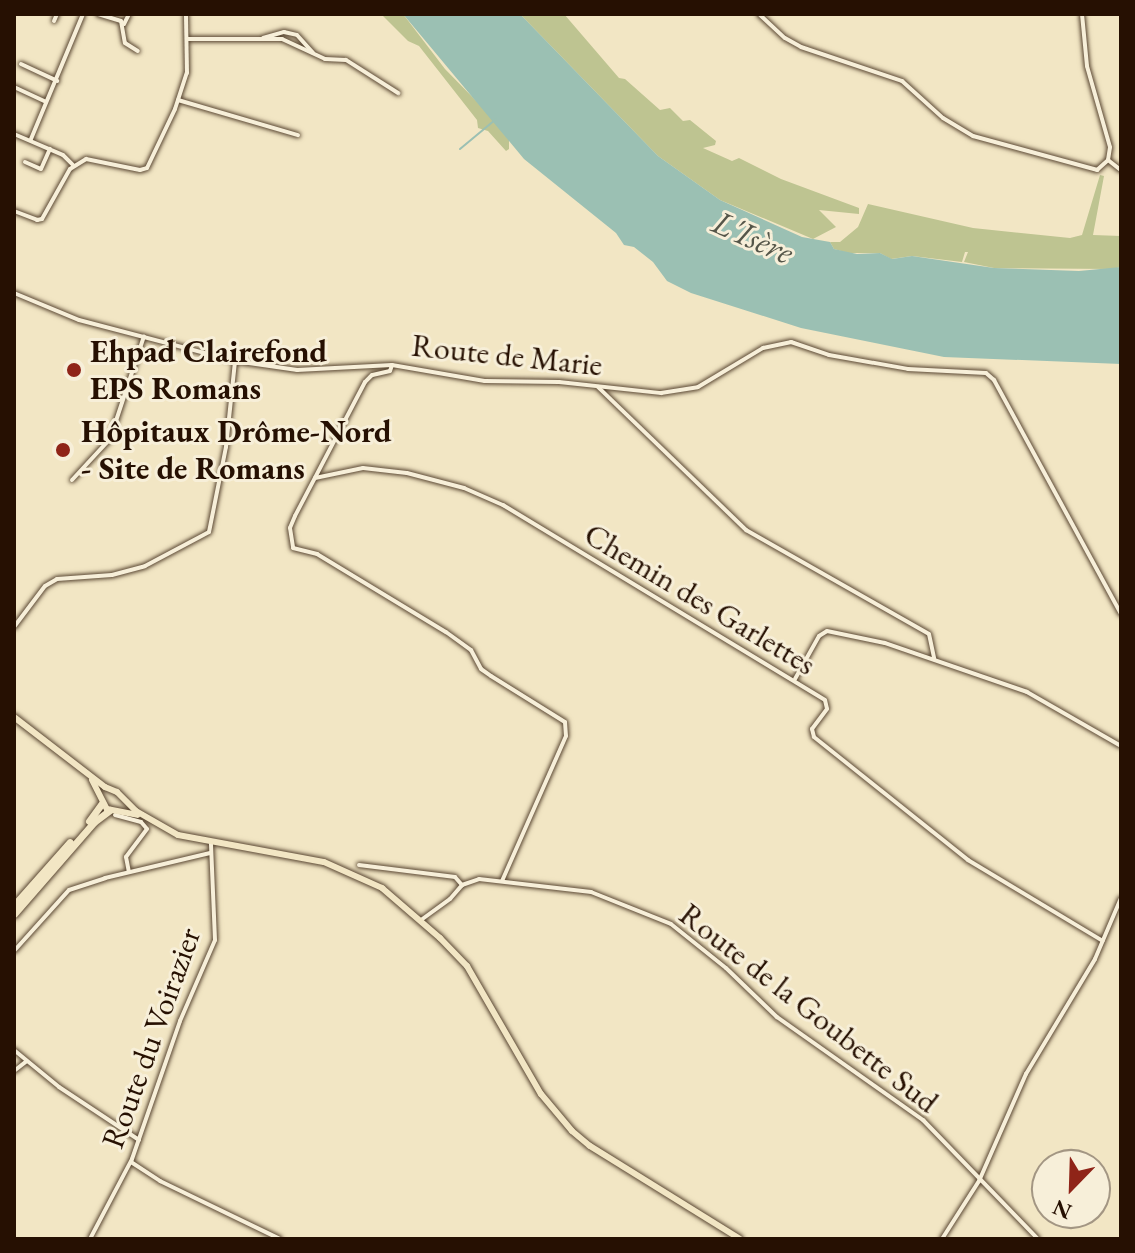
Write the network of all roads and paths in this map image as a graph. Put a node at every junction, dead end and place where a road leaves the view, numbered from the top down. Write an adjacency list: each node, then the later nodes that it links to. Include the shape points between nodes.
1 (57, 14): 9 (street)
2 (83, 14): 16 (street)
3 (98, 14): 8 (street)
4 (129, 14): 10 (street)
5 (186, 14): 11 (street)
6 (759, 14): 25 (street, via 801,47 902,81 943,118 973,136 1096,170)
7 (1082, 14): 25 (street, via 1087,66 1110,147)
8 (107, 15): 10 (street)
9 (54, 21)
10 (124, 24): 13 (street, via 125,43)
11 (188, 39): 12 (street); 19 (street, via 187,73)
12 (259, 40): 14 (street, via 282,39); 14 (street, via 284,32 297,35)
13 (138, 51)
14 (315, 55): 18 (street, via 346,60)
15 (21, 64): 16 (street)
16 (57, 81): 20 (street)
17 (14, 87): 20 (street)
18 (398, 93)
19 (178, 100): 22 (street); 27 (street, via 144,170 97,159)
20 (46, 102): 23 (street)
21 (14, 134): 23 (street)
22 (298, 135)
23 (31, 139): 24 (street)
24 (50, 149): 26 (street, via 41,169); 27 (street)
25 (1108, 160): 28 (street)
26 (25, 162)
27 (73, 165): 29 (street, via 42,219)
28 (1121, 170)
29 (14, 211)
30 (14, 293): 31 (street, Route de Marie, via 65,316)
31 (144, 336): 32 (street, Route de Marie); 36 (street, via 110,439)
32 (235, 361): 33 (street, Route de Marie, via 297,370); 38 (street, via 226,447 209,532 145,566 112,575 57,579 45,586)
33 (392, 365): 34 (street, Route de Marie, via 485,381); 35 (street, via 390,371 365,382)
34 (596, 385): 37 (street, Route de Marie, via 679,392 783,342 903,368 990,375); 39 (street, via 746,530 929,634)
35 (315, 478): 40 (street, Chemin des Garlettes, via 363,468 422,477 485,496); 53 (street, via 290,528 296,551 317,554 446,632 471,650 481,669 565,722 566,736)
36 (72, 480)
37 (1121, 614)
38 (14, 627)
39 (934, 658): 40 (street, via 827,631); 42 (street, via 1027,692)
40 (795, 679): 59 (street, Chemin des Garlettes, via 827,705 812,729 814,737 968,860)
41 (14, 717): 43 (main road)
42 (1121, 746)
43 (85, 771): 44 (main road); 45 (main road)
44 (109, 790): 45 (main road); 46 (main road)
45 (102, 800): 47 (main road); 56 (highway)
46 (121, 800): 47 (main road); 48 (main road)
47 (114, 811): 48 (main road); 52 (street, via 147,829 126,857); 57 (highway, via 94,822)
48 (144, 817): 49 (main road, via 178,835)
49 (211, 843): 50 (street, Route du Voirazier); 58 (main road, via 340,867 382,888)
50 (210, 853): 52 (street); 64 (street, Route du Voirazier, via 215,940)
51 (359, 865): 54 (street, via 455,877)
52 (129, 872): 60 (street, via 69,890)
53 (502, 881): 54 (street, Route de la Goubette Sud, via 479,879); 66 (street, Route de la Goubette Sud, via 591,892 687,934 777,1017 923,1120)
54 (462, 885): 58 (street)
55 (1121, 898): 59 (street)
56 (14, 905)
57 (14, 914)
58 (421, 921): 69 (main road, via 467,966 561,1120 590,1146)
59 (1103, 941): 66 (street, via 1026,1074)
60 (14, 951)
61 (14, 1050): 62 (street)
62 (27, 1061): 63 (street); 64 (street)
63 (14, 1071)
64 (139, 1140): 65 (street, Route du Voirazier)
65 (131, 1162): 67 (street, Route du Voirazier); 68 (street)
66 (980, 1179): 70 (street); 71 (street, Route de la Goubette Sud)
67 (90, 1239)
68 (280, 1239)
69 (740, 1239)
70 (942, 1239)
71 (1038, 1239)

